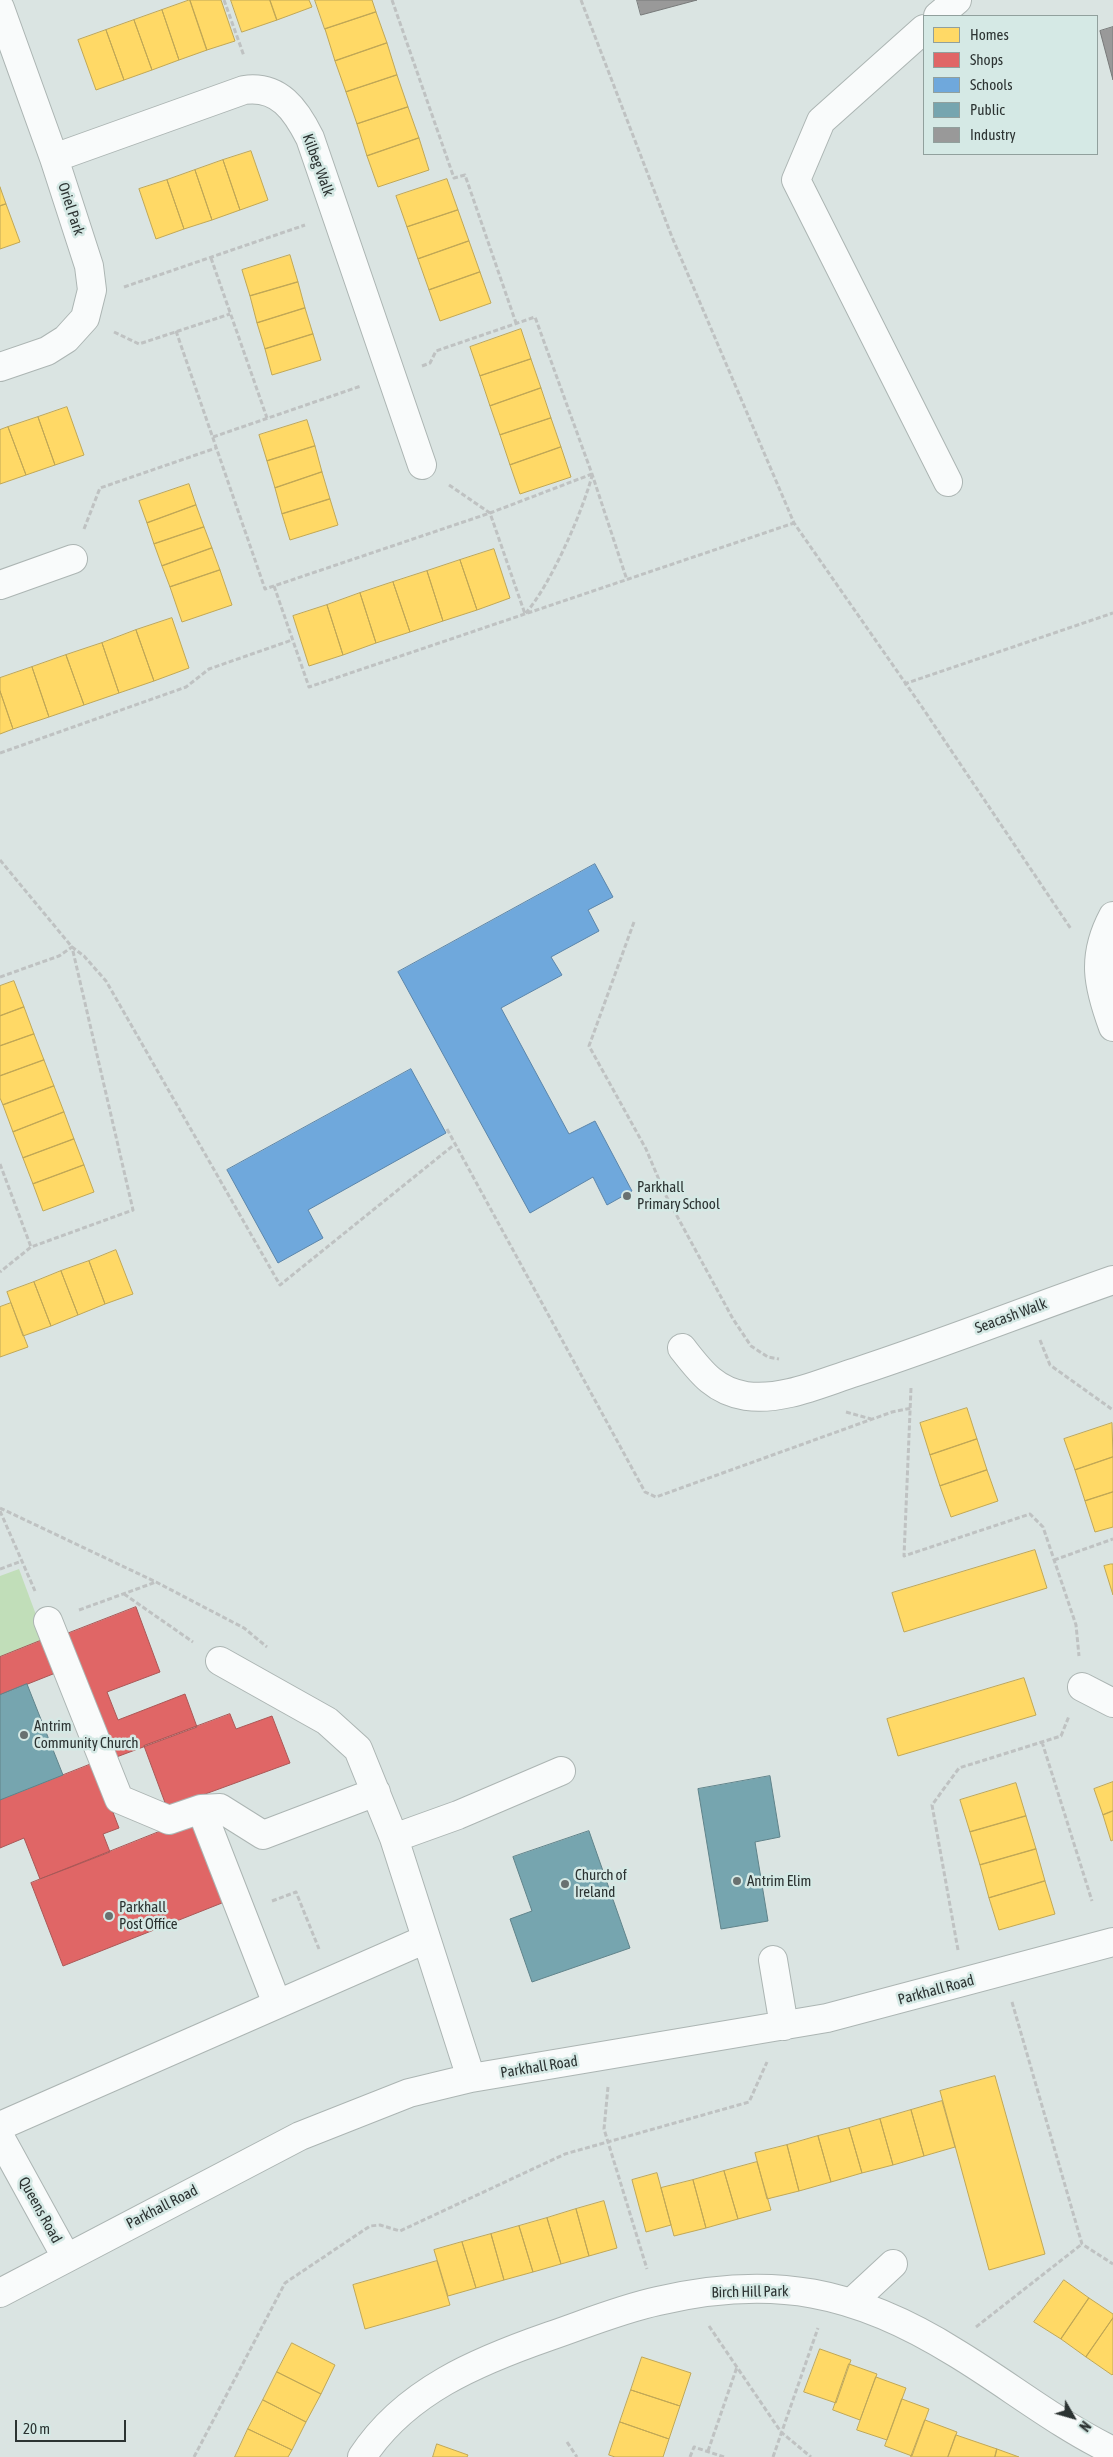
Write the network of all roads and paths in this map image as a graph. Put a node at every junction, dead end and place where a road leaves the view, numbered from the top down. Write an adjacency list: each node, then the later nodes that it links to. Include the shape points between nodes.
1 (224, 0): 8 (path)
2 (392, 0): 14 (path, via 454,178 465,175)
3 (581, 0): 25 (path, via 672,237)
4 (957, 0): 6 (street)
5 (0, 8): 9 (street, Oriel Park)
6 (939, 15)
7 (923, 30): 23 (street, via 821,121 796,180)
8 (255, 89): 9 (street, via 244,90); 10 (street, Kilbeg Walk, via 267,90 279,97 301,121)
9 (54, 158): 12 (street, Oriel Park, via 88,266)
10 (336, 214): 11 (path); 17 (street, Kilbeg Walk)
11 (210, 258): 12 (path); 13 (path)
12 (88, 308): 15 (path, via 139,344); 16 (street, via 71,334 54,347)
13 (230, 314): 15 (path); 18 (path)
14 (516, 323): 17 (path, via 436,351 430,364); 22 (path, via 535,317)
15 (176, 331): 19 (path)
16 (0, 367)
17 (391, 376): 18 (path); 21 (street, Kilbeg Walk)
18 (267, 418): 19 (path)
19 (212, 436): 20 (path)
20 (216, 448): 26 (path, via 100,488); 29 (path, via 265,589)
21 (422, 465): 24 (path)
22 (592, 474): 24 (path); 27 (path); 31 (path, via 586,500 538,600)
23 (948, 482)
24 (490, 513): 29 (path); 31 (path)
25 (794, 524): 27 (path); 33 (path)
26 (73, 559): 28 (street)
27 (627, 580): 31 (path)
28 (0, 585)
29 (274, 586): 32 (path)
30 (1113, 613): 33 (path)
31 (525, 614): 32 (path, via 309,686)
32 (292, 640): 34 (path, via 209,669 186,687)
33 (904, 684): 39 (path)
34 (0, 753)
35 (0, 860): 38 (path)
36 (1113, 916): 39 (street, via 1099,951)
37 (634, 922): 51 (path, via 589,1046 733,1319 751,1346 768,1357)
38 (72, 947): 40 (path, via 59,956); 43 (path, via 106,981 280,1285); 45 (path, via 133,1210)
39 (1098, 969): 41 (street)
40 (0, 977)
41 (1113, 1027)
42 (448, 1129): 43 (path)
43 (455, 1144): 52 (path, via 645,1492 651,1496 656,1497 892,1412)
44 (0, 1164): 45 (path)
45 (31, 1247): 46 (path)
46 (0, 1272)
47 (1113, 1280): 48 (street, Seacash Walk)
48 (1028, 1309): 50 (street, Seacash Walk); 53 (path, via 1050,1365)
49 (682, 1348): 50 (street, Seacash Walk, via 716,1385 732,1393 767,1397 790,1393)
50 (910, 1354): 52 (path)
51 (785, 1361)
52 (912, 1408): 56 (path, via 904,1556 1030,1514 1043,1527)
53 (1113, 1410)
54 (0, 1510): 57 (path); 59 (path)
55 (1113, 1539): 56 (path)
56 (1054, 1560): 64 (path, via 1076,1625)
57 (22, 1561): 58 (path); 61 (path)
58 (0, 1569)
59 (156, 1582): 60 (path); 62 (path, via 244,1628)
60 (124, 1594): 61 (path); 63 (path)
61 (48, 1621): 69 (street, via 119,1799 168,1820)
62 (272, 1652)
63 (220, 1661): 68 (street, via 327,1721 345,1736 363,1759)
64 (1082, 1686): 65 (street); 66 (path, via 1061,1736)
65 (1113, 1703)
66 (1042, 1742): 71 (path); 78 (path, via 959,1768 932,1805)
67 (561, 1771): 70 (street)
68 (376, 1792): 69 (street, via 263,1835 220,1808); 70 (street)
69 (201, 1809): 72 (street)
70 (394, 1838): 73 (street)
71 (1092, 1901)
72 (242, 1913): 77 (path, via 296,1892); 79 (street)
73 (426, 1939): 77 (street); 82 (street)
74 (1113, 1942): 76 (street, Parkhall Road)
75 (772, 1960): 80 (street)
76 (1003, 1972): 78 (street, Parkhall Road); 86 (path)
77 (332, 1980): 79 (street)
78 (964, 1983): 80 (street, Parkhall Road)
79 (277, 2004): 83 (street)
80 (784, 2026): 81 (street, Parkhall Road); 85 (path, via 749,2102)
81 (603, 2057): 82 (street, Parkhall Road); 85 (path, via 609,2092 604,2129)
82 (471, 2078): 87 (street, Parkhall Road, via 409,2093 300,2136)
83 (0, 2126)
84 (0, 2137): 87 (street, Queens Road)
85 (608, 2141): 93 (path); 100 (path, via 565,2154 400,2231 380,2225 370,2226 284,2283)
86 (1082, 2244): 89 (path); 94 (path, via 966,2334)
87 (66, 2257): 90 (street, Parkhall Road)
88 (893, 2264): 92 (street)
89 (1113, 2264)
90 (0, 2293)
91 (694, 2294): 92 (street, Birch Hill Park, via 721,2289 762,2288); 93 (street, Birch Hill Park); 95 (path, via 704,2319)
92 (840, 2299): 94 (street, Birch Hill Park, via 892,2317); 96 (path)
93 (656, 2301): 101 (street, Birch Hill Park, via 518,2347 462,2372 421,2395 373,2441)
94 (955, 2352): 99 (street, Birch Hill Park)
95 (737, 2367): 96 (path); 98 (path)
96 (781, 2432): 105 (path); 106 (path)
97 (567, 2442): 102 (path)
98 (708, 2451): 103 (path, via 694,2447); 104 (path)
99 (1111, 2453)
100 (194, 2457)
101 (362, 2457)
102 (577, 2457)
103 (690, 2457)
104 (724, 2457)
105 (773, 2457)
106 (811, 2457)

